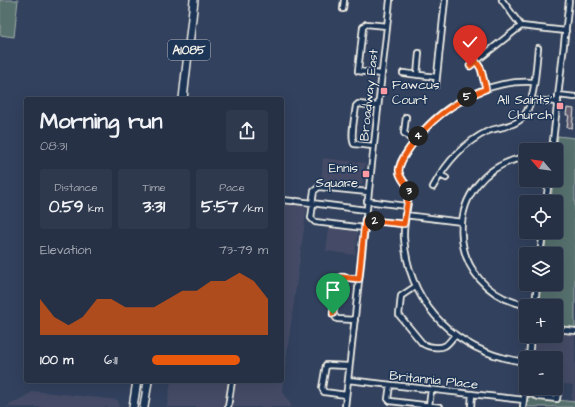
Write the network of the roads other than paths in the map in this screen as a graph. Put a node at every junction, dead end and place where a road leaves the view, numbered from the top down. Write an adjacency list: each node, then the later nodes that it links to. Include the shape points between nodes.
1 (194, 0): 25 (main road, A1085)
2 (344, 0): 7 (street)
3 (390, 0): 8 (street, Broadway East)
4 (445, 0): 20 (street)
5 (502, 0): 9 (street)
6 (569, 0): 10 (street)
7 (343, 9)
8 (387, 26): 17 (street, Broadway East); 17 (street, via 366,24 362,27 358,71)
9 (521, 26): 10 (street); 15 (street)
10 (566, 31): 24 (street)
11 (538, 48): 14 (street)
12 (420, 54): 19 (street)
13 (530, 55): 14 (street)
14 (537, 56): 21 (street)
15 (476, 61): 16 (street); 23 (street, via 481,69)
16 (470, 66)
17 (381, 74): 29 (street, Broadway East)
18 (403, 74): 19 (street)
19 (417, 75): 20 (street)
20 (436, 77): 22 (street)
21 (534, 82): 23 (street, via 507,83); 27 (street)
22 (436, 85)
23 (486, 89): 31 (street, via 443,112)
24 (558, 95): 26 (street); 28 (street)
25 (183, 97)
26 (575, 97)
27 (531, 100): 28 (street); 35 (street, via 526,114 520,121 488,132 470,142 453,157)
28 (558, 102): 32 (street)
29 (378, 106): 33 (street, Broadway East); 33 (street, via 359,103 357,105 353,135 354,144)
30 (406, 117): 31 (street, via 404,133)
31 (414, 142): 42 (street, via 400,167 401,177 409,190)
32 (553, 143)
33 (373, 146): 38 (street, Broadway East)
34 (519, 159): 46 (street, via 506,163 482,180 466,204)
35 (440, 175): 36 (street); 37 (street)
36 (446, 178)
37 (434, 187)
38 (368, 192): 40 (street, Broadway East); 41 (street, via 320,187 314,191)
39 (284, 200): 41 (street)
40 (367, 201): 42 (street); 43 (street, Broadway East)
41 (313, 204): 43 (street); 48 (street, via 311,218 315,222)
42 (406, 206): 44 (street)
43 (366, 210): 45 (street, Broadway East)
44 (405, 215): 46 (street); 47 (street)
45 (365, 220): 47 (street); 48 (street, Broadway East)
46 (462, 222): 51 (street, via 468,263 480,281 506,300)
47 (404, 224): 50 (street, via 407,259)
48 (364, 228): 49 (street, Broadway East)
49 (359, 279): 52 (street, Broadway East); 52 (street, via 341,277 337,280 333,314 337,319)
50 (416, 286): 55 (street, via 433,313); 55 (street, via 401,296 401,318 426,346 445,347)
51 (519, 303)
52 (354, 320): 57 (street, Broadway East)
53 (563, 330): 54 (street)
54 (575, 331)
55 (455, 334): 56 (street, via 483,351)
56 (519, 361)
57 (350, 366): 58 (street, Broadway East); 65 (street, via 326,365 322,388 324,392)
58 (348, 380): 62 (street, Britannia Place); 65 (street, Broadway East)
59 (137, 383): 72 (main road)
60 (148, 383): 73 (main road)
61 (232, 383): 74 (street)
62 (390, 385): 63 (street, Britannia Place); 71 (street, via 390,401)
63 (431, 390): 64 (street, Britannia Place); 71 (street)
64 (472, 394): 70 (street, Britannia Place); 77 (street)
65 (346, 395): 75 (street, Broadway East)
66 (525, 395): 70 (street)
67 (536, 395): 69 (street)
68 (558, 395): 69 (street, via 557,399)
69 (544, 397)
70 (524, 400): 78 (street)
71 (429, 406): 76 (street)
72 (133, 407)
73 (144, 407)
74 (228, 407)
75 (345, 407)
76 (440, 407)
77 (471, 407)
78 (523, 407)

